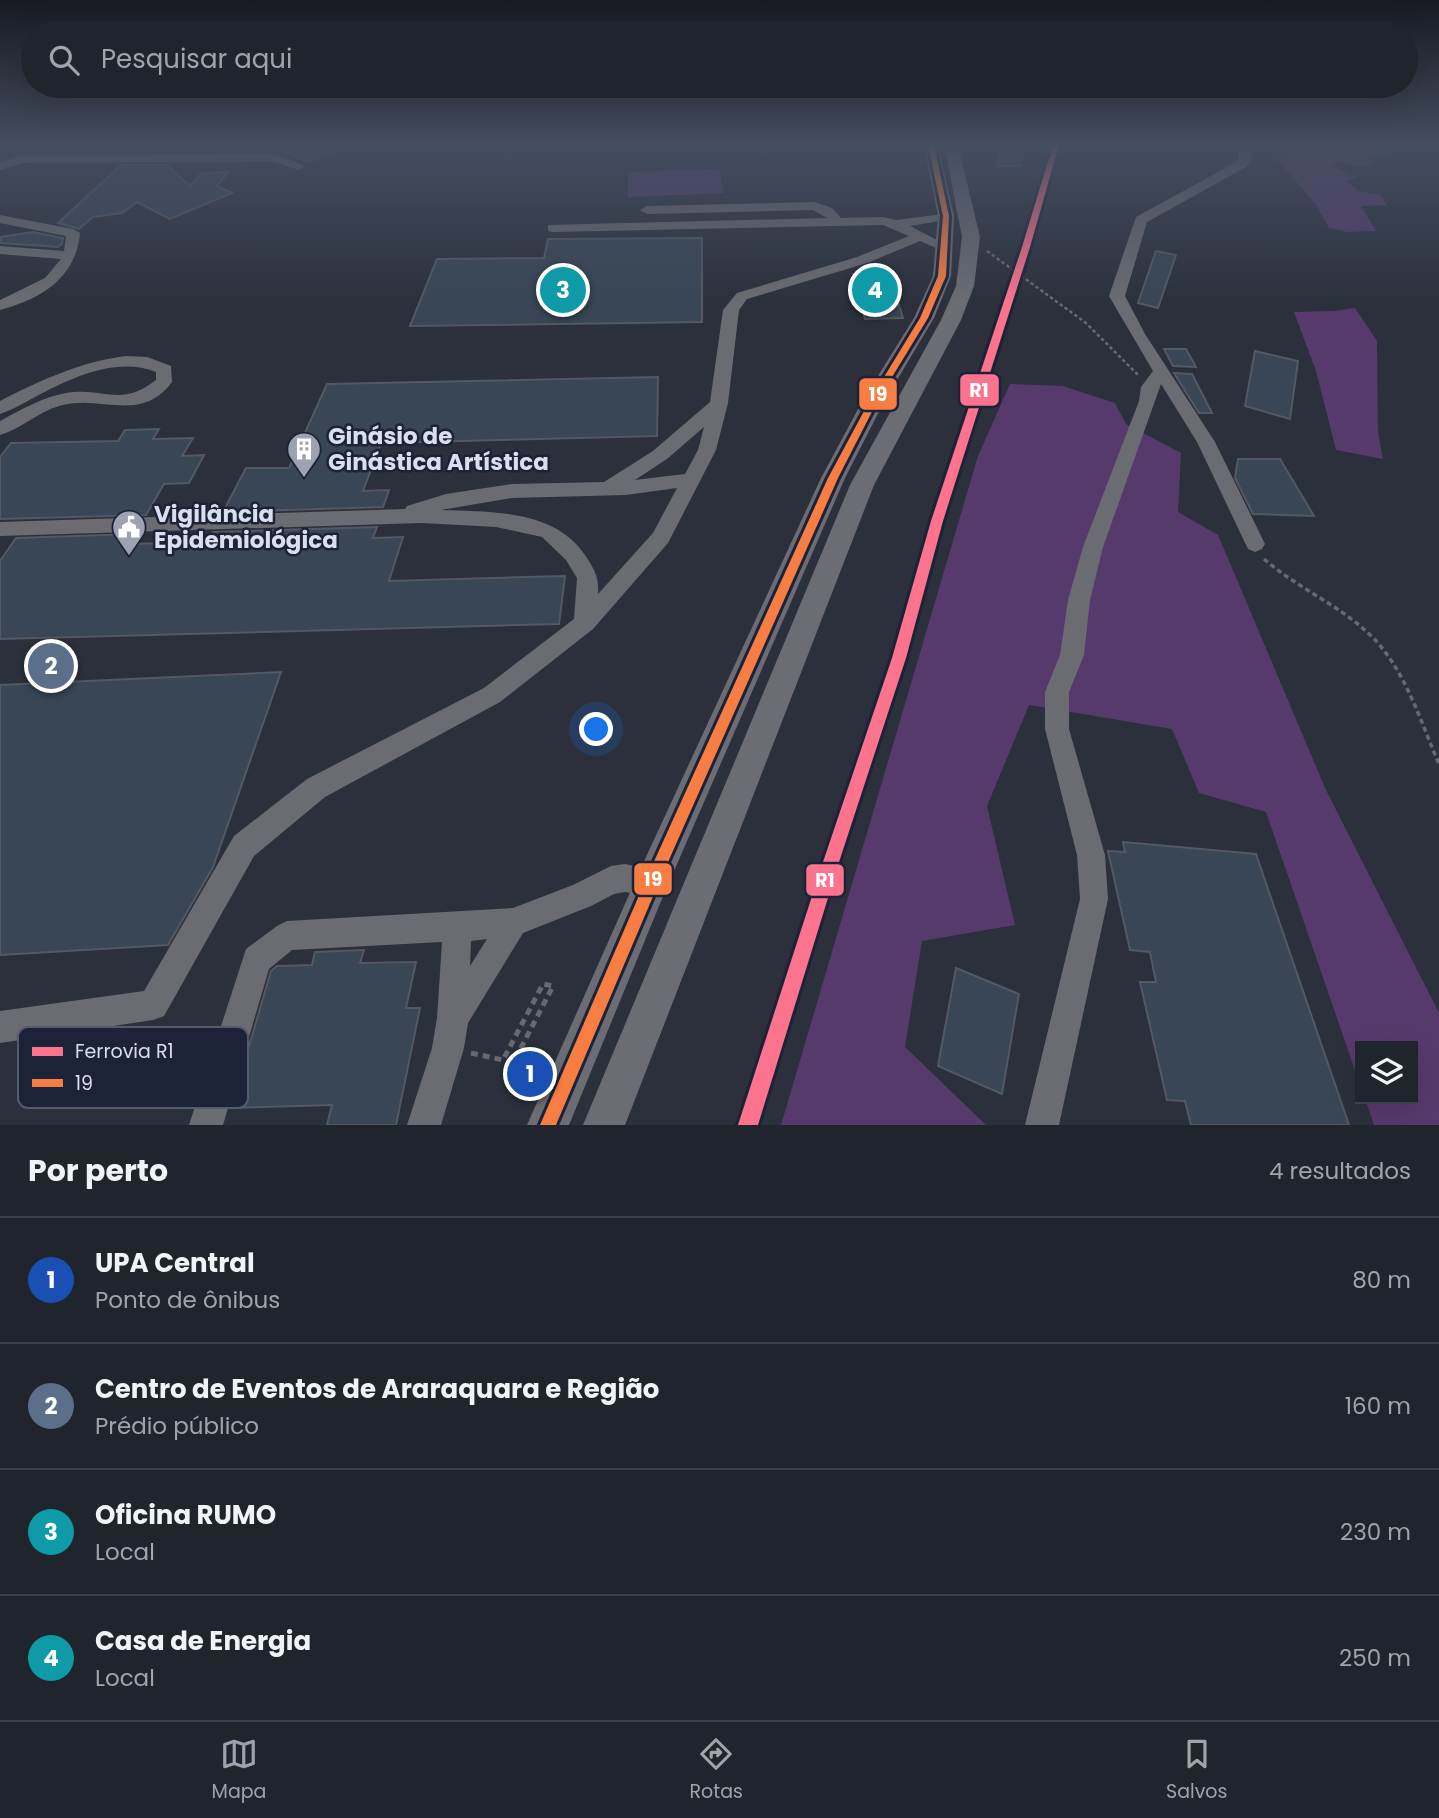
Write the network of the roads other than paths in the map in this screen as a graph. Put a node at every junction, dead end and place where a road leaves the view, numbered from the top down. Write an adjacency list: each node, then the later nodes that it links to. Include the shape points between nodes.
1 (942, 198): 5 (main road)
2 (962, 198): 34 (main road, via 971,237 965,286 862,485)
3 (1182, 198): 14 (street, via 1141,220 1117,296)
4 (647, 210): 7 (street, via 815,206)
5 (946, 216): 8 (street); 10 (main road)
6 (0, 219): 12 (street, via 73,233)
7 (838, 222): 8 (street); 9 (street)
8 (896, 224): 10 (street)
9 (553, 228)
10 (933, 242): 15 (street, via 742,296 731,310); 24 (main road, via 942,276 924,318 833,478)
11 (0, 250): 12 (street)
12 (69, 257): 13 (street, via 55,279)
13 (0, 306)
14 (1156, 379): 22 (street, via 1206,443); 35 (street, via 1093,547 1079,600 1072,655 1057,692 1057,729 1091,855 1094,898)
15 (719, 403): 18 (street, via 707,450); 19 (street, via 660,455)
16 (0, 408): 17 (street, via 61,377 95,366 144,362 165,370 164,382 134,401 70,398)
17 (0, 429)
18 (691, 480): 19 (street); 23 (street, via 661,538)
19 (608, 488): 20 (street, via 512,491 446,501)
20 (391, 517): 21 (street); 23 (street, via 496,520 548,531 573,554 588,577)
21 (0, 529)
22 (1255, 544)
23 (585, 623): 28 (street, via 492,695 316,788 244,846 153,1005)
24 (652, 882): 25 (street, via 611,880); 33 (main road)
25 (513, 923): 26 (street); 27 (street)
26 (457, 927): 27 (street); 29 (street, via 287,936 257,960)
27 (453, 1018): 32 (street)
28 (0, 1027)
29 (236, 1027)
30 (211, 1108): 31 (street)
31 (206, 1125)
32 (424, 1125)
33 (548, 1125)
34 (604, 1125)
35 (1042, 1125)

